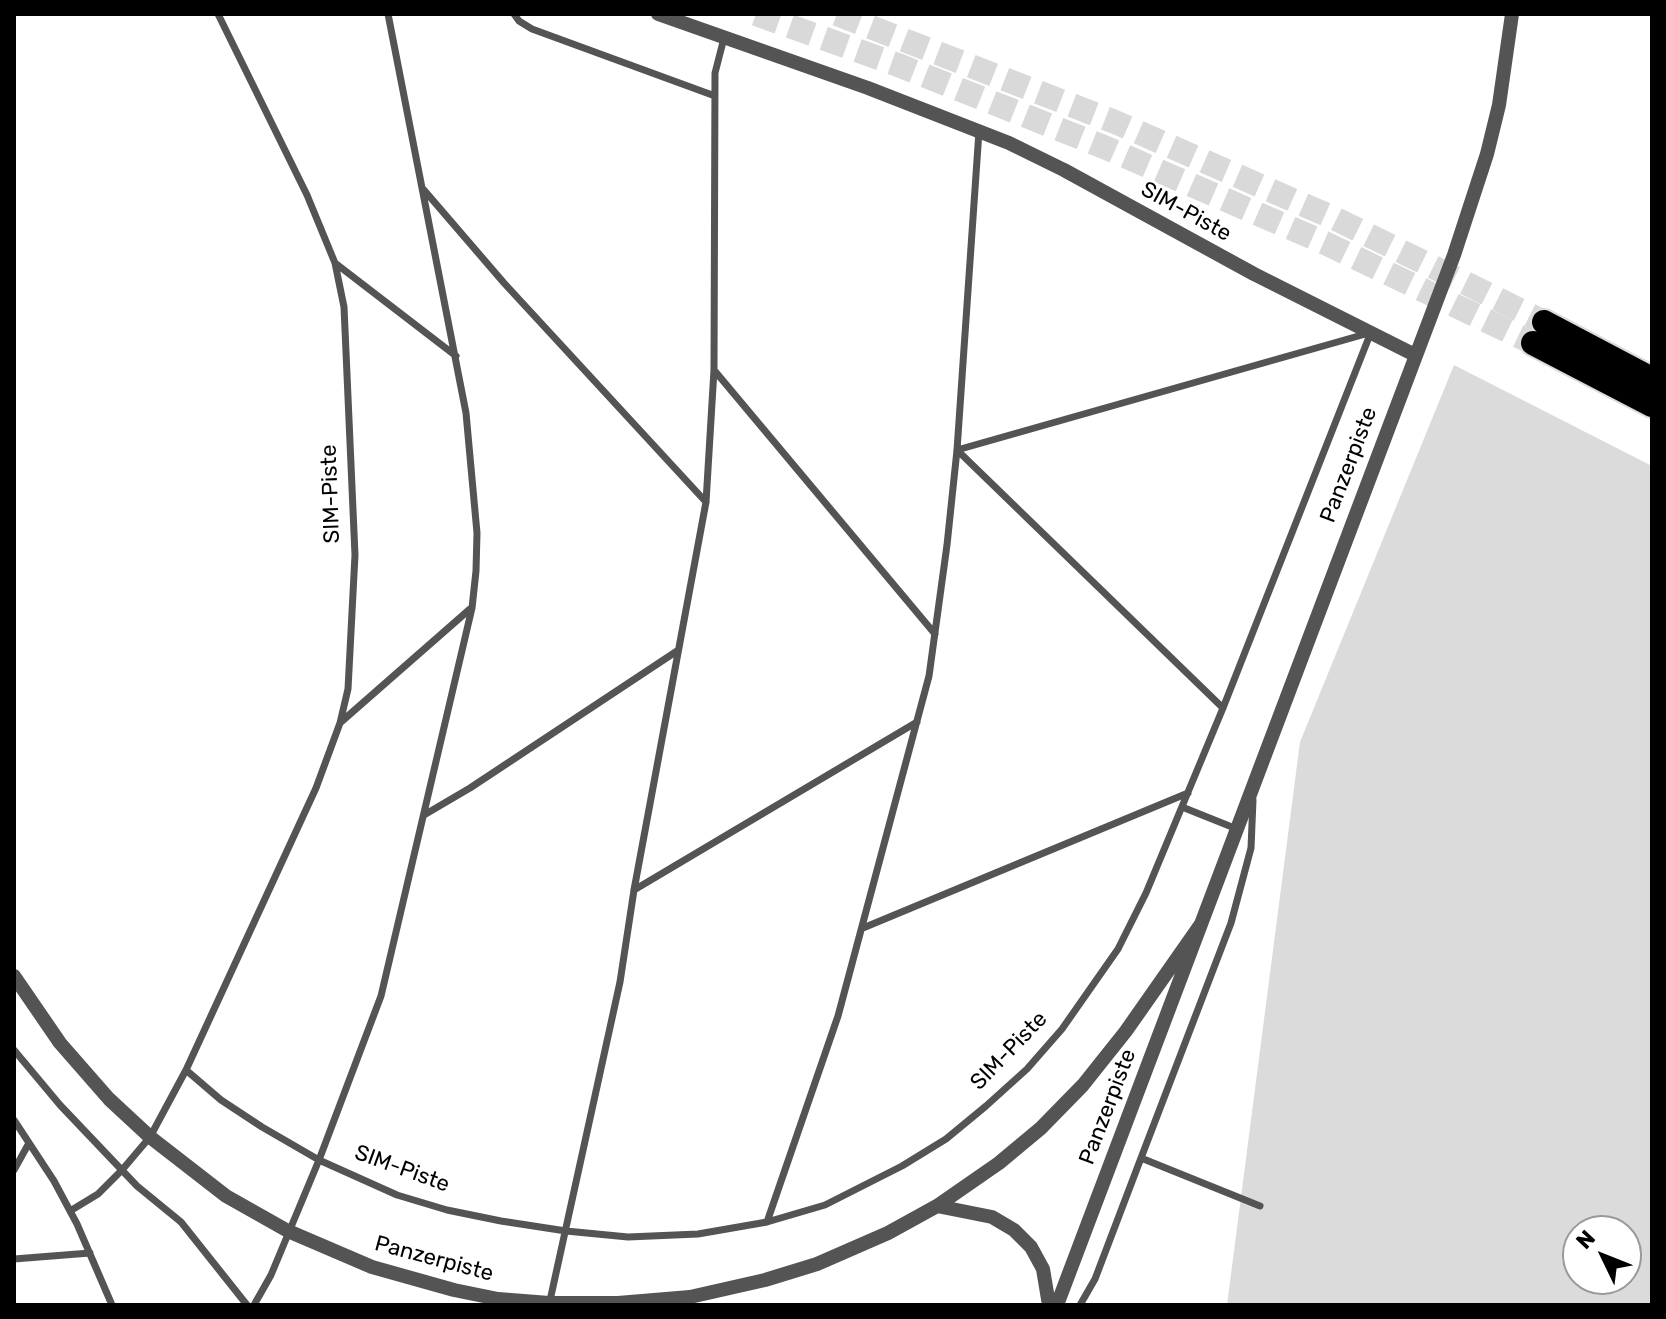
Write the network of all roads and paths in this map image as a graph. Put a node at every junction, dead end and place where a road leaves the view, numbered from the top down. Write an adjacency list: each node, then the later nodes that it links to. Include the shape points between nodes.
1 (218, 14): 10 (lane, SIM-Piste, via 289,155)
2 (388, 14): 9 (lane, SIM-Piste)
3 (514, 14): 7 (lane, via 532,29)
4 (658, 14): 6 (street, SIM-Piste)
5 (1512, 14): 12 (street, Panzerpiste, via 1487,154)
6 (725, 36): 7 (lane); 8 (street, SIM-Piste)
7 (715, 96): 14 (lane)
8 (979, 131): 11 (street, SIM-Piste, via 1064,170); 17 (lane)
9 (422, 189): 13 (lane, SIM-Piste); 18 (lane)
10 (335, 263): 13 (lane, SIM-Piste); 24 (lane, SIM-Piste, via 346,332 355,555 348,689)
11 (1371, 332): 12 (street, SIM-Piste); 17 (lane); 22 (lane, SIM-Piste)
12 (1415, 355): 25 (street, Panzerpiste)
13 (456, 356): 19 (lane, SIM-Piste, via 476,520)
14 (714, 370): 18 (lane); 20 (lane)
15 (1652, 379): 16 (highway, via 1538,333)
16 (1652, 405)
17 (957, 450): 20 (lane); 22 (lane)
18 (706, 502): 21 (lane)
19 (472, 608): 24 (lane, SIM-Piste); 28 (lane, SIM-Piste)
20 (935, 634): 23 (lane)
21 (678, 651): 28 (lane); 30 (lane)
22 (1223, 708): 26 (lane, SIM-Piste)
23 (918, 722): 30 (lane); 32 (lane)
24 (340, 723): 35 (lane, SIM-Piste, via 282,865)
25 (1254, 782): 29 (street, Panzerpiste); 39 (lane, via 1251,848 1231,923)
26 (1188, 793): 27 (lane, SIM-Piste); 32 (lane)
27 (1182, 807): 29 (lane); 46 (lane, SIM-Piste, via 1118,949 1027,1069 946,1139 902,1166 825,1205)
28 (424, 815): 40 (lane, SIM-Piste, via 381,996)
29 (1237, 829): 31 (street, Panzerpiste)
30 (634, 890): 48 (lane, via 620,982)
31 (1201, 924): 43 (street, Panzerpiste, via 1083,1085 999,1163); 56 (street, Panzerpiste)
32 (863, 928): 46 (lane)
33 (14, 976): 37 (street, Panzerpiste, via 60,1043)
34 (14, 1050): 42 (lane)
35 (186, 1070): 37 (lane, SIM-Piste); 40 (lane, SIM-Piste, via 231,1107)
36 (14, 1120): 38 (lane)
37 (150, 1137): 42 (lane, SIM-Piste); 47 (street, Panzerpiste, via 226,1196)
38 (29, 1143): 41 (lane); 45 (lane)
39 (1141, 1158): 44 (lane); 57 (lane)
40 (319, 1160): 47 (lane, SIM-Piste); 48 (lane, SIM-Piste, via 397,1195 447,1210)
41 (14, 1170)
42 (122, 1170): 45 (lane, SIM-Piste); 53 (lane, via 181,1222)
43 (937, 1206): 51 (street, Panzerpiste, via 817,1264 765,1280 690,1297); 55 (street, via 992,1217 1014,1230 1043,1269)
44 (1260, 1206)
45 (70, 1211): 49 (lane)
46 (767, 1222): 48 (lane, SIM-Piste, via 698,1234 628,1237)
47 (288, 1231): 51 (street, Panzerpiste, via 412,1280); 54 (lane, SIM-Piste)
48 (566, 1231): 51 (lane)
49 (90, 1253): 50 (lane); 52 (lane)
50 (14, 1259)
51 (549, 1304)
52 (112, 1305)
53 (247, 1305)
54 (254, 1305)
55 (1049, 1305)
56 (1057, 1305)
57 (1080, 1305)

